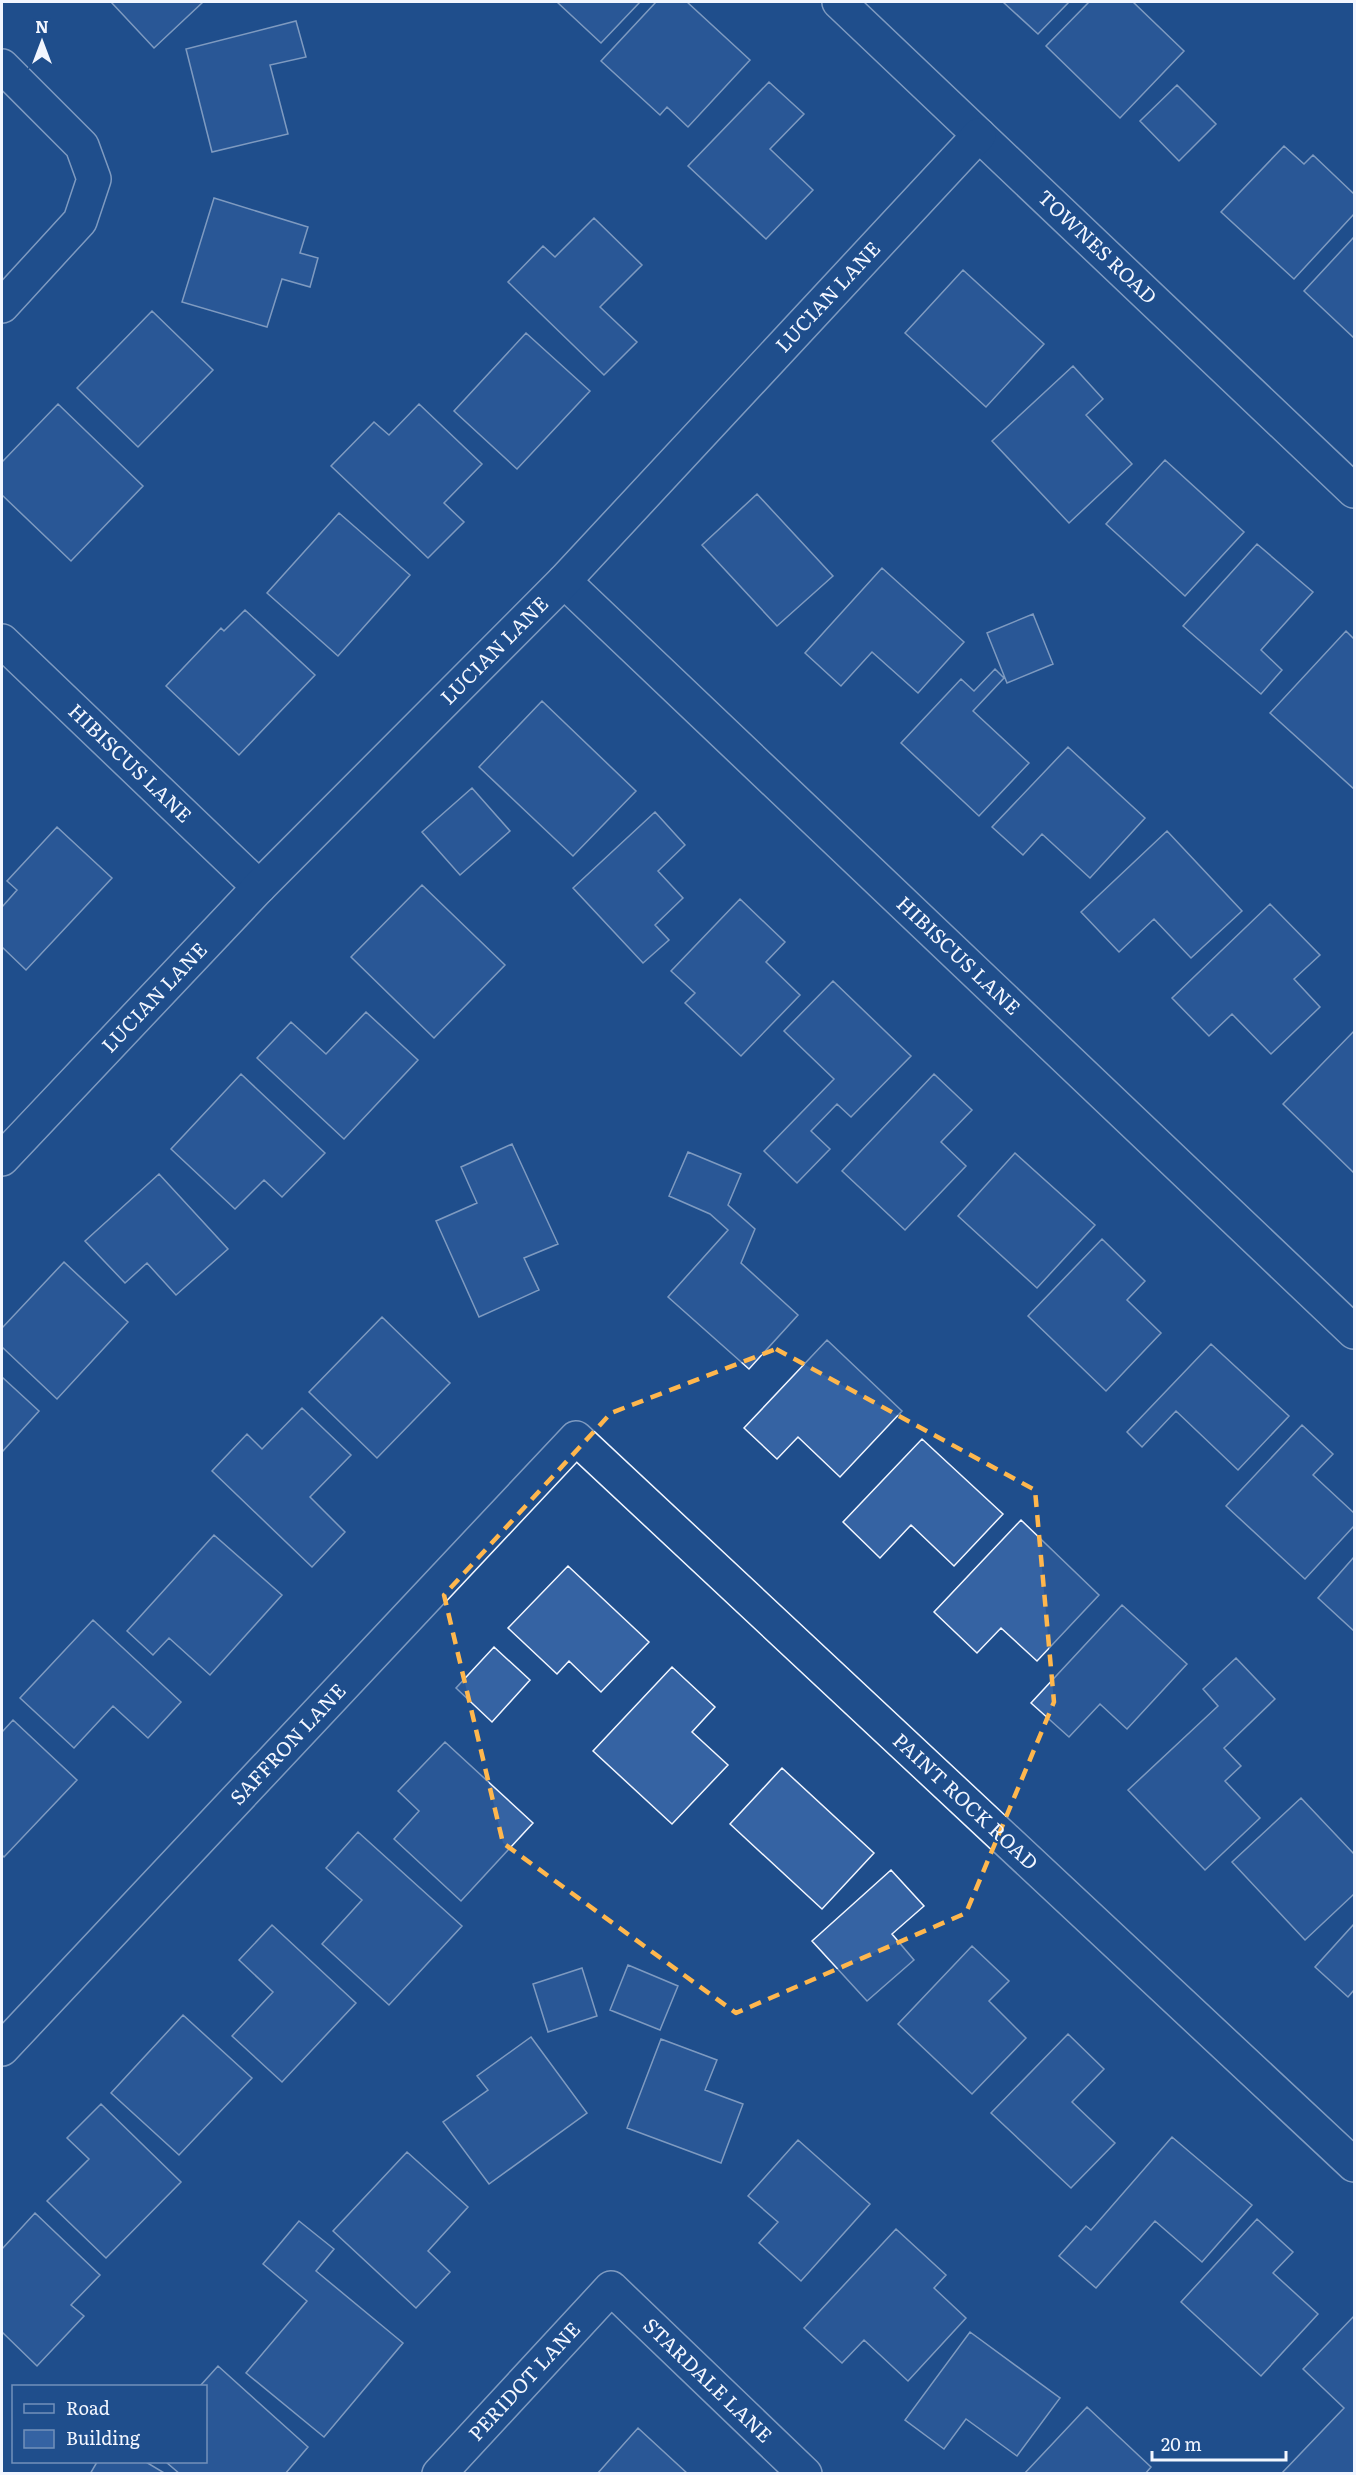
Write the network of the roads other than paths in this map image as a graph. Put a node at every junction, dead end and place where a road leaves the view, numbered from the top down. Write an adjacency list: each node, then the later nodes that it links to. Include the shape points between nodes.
1 (839, 2): 3 (street, TOWNES ROAD)
2 (2, 66): 4 (street, via 82,146 94,179 80,222)
3 (979, 135): 5 (street, TOWNES ROAD); 6 (street, LUCIAN LANE)
4 (2, 306)
5 (1354, 491)
6 (564, 580): 8 (street, LUCIAN LANE); 10 (street, HIBISCUS LANE)
7 (2, 640): 8 (street, HIBISCUS LANE)
8 (259, 887): 9 (street, LUCIAN LANE)
9 (2, 1159)
10 (1354, 1332)
11 (576, 1438): 12 (street, SAFFRON LANE); 13 (street, PAINT ROCK ROAD)
12 (2, 2049)
13 (1354, 2165)
14 (611, 2288): 15 (street, PERIDOT LANE); 16 (street, STARDALE LANE)
15 (439, 2474)
16 (805, 2474)

